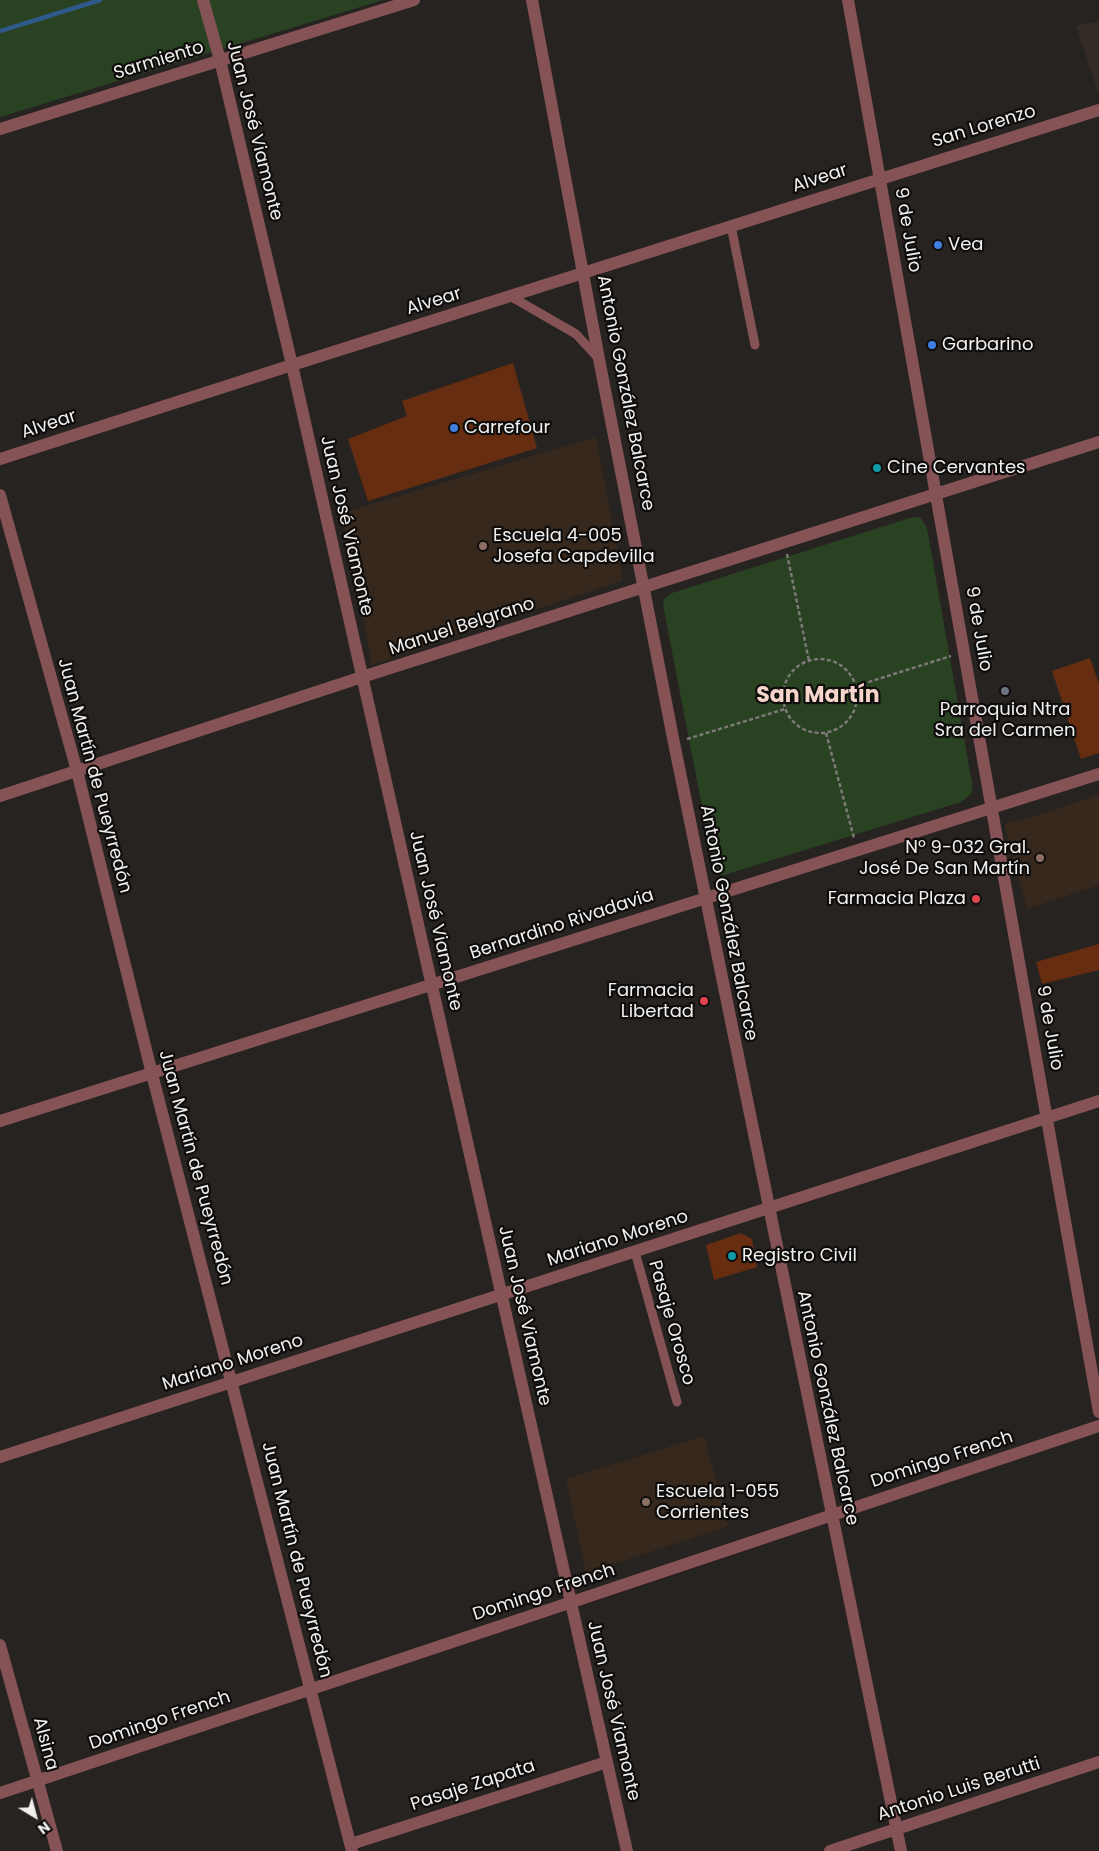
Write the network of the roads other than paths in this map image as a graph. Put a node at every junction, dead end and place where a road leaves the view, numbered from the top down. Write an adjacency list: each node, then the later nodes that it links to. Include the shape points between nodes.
1 (203, 0): 5 (street, Juan José Viamonte)
2 (414, 0): 5 (street, Sarmiento)
3 (532, 0): 10 (street, Antonio González Balcarce)
4 (848, 0): 8 (street, 9 de Julio)
5 (220, 60): 7 (street, Sarmiento); 14 (street, Juan José Viamonte)
6 (1099, 110): 8 (street, San Lorenzo)
7 (0, 129)
8 (880, 179): 9 (street, Alvear); 17 (street, 9 de Julio)
9 (731, 226): 10 (street, Alvear); 12 (lane)
10 (584, 273): 11 (street, Alvear); 13 (street, Antonio González Balcarce)
11 (510, 296): 13 (lane, via 576,334); 14 (street, Alvear)
12 (755, 345)
13 (599, 359): 19 (street, Antonio González Balcarce)
14 (292, 365): 16 (street, Alvear); 20 (street, Juan José Viamonte)
15 (1099, 442): 17 (street, Manuel Belgrano)
16 (0, 460)
17 (936, 494): 19 (street, Manuel Belgrano); 24 (street, 9 de Julio)
18 (0, 495): 21 (street, Juan Martín de Pueyrredón)
19 (644, 588): 20 (street, Manuel Belgrano); 25 (street, Antonio González Balcarce)
20 (362, 677): 21 (street, Manuel Belgrano); 26 (street, Juan José Viamonte)
21 (77, 771): 23 (street, Manuel Belgrano); 27 (street, Juan Martín de Pueyrredón)
22 (1099, 774): 24 (street, Bernardino Rivadavia)
23 (0, 796)
24 (992, 808): 25 (street, Bernardino Rivadavia); 29 (street, 9 de Julio)
25 (705, 897): 26 (street, Bernardino Rivadavia); 31 (street, Antonio González Balcarce)
26 (432, 986): 27 (street, Bernardino Rivadavia); 33 (street, Juan José Viamonte)
27 (152, 1074): 30 (street, Bernardino Rivadavia); 34 (street, Juan Martín de Pueyrredón)
28 (1099, 1101): 29 (street, Mariano Moreno)
29 (1048, 1118): 31 (street, Mariano Moreno); 36 (street, 9 de Julio)
30 (0, 1121)
31 (768, 1209): 32 (street, Mariano Moreno); 39 (street, Antonio González Balcarce)
32 (635, 1252): 33 (street, Mariano Moreno); 35 (lane, Pasaje Orosco)
33 (502, 1295): 34 (street, Mariano Moreno); 40 (street, Juan José Viamonte)
34 (232, 1382): 38 (street, Mariano Moreno); 42 (street, Juan Martín de Pueyrredón)
35 (677, 1402)
36 (1099, 1412)
37 (1099, 1426): 39 (street, Domingo French)
38 (0, 1457)
39 (831, 1516): 40 (street, Domingo French); 47 (street, Antonio González Balcarce)
40 (570, 1602): 42 (street, Domingo French); 43 (street, Juan José Viamonte)
41 (0, 1646): 45 (street, Alsina)
42 (311, 1689): 45 (street, Domingo French); 48 (street, Juan Martín de Pueyrredón)
43 (607, 1762): 48 (street, Pasaje Zapata); 50 (street, Juan José Viamonte)
44 (1099, 1762): 47 (street, Antonio Luis Berutti)
45 (37, 1781): 46 (street, Domingo French); 49 (street, Alsina)
46 (0, 1793)
47 (896, 1829): 51 (street, Antonio Luis Berutti); 52 (street, Antonio González Balcarce)
48 (352, 1848)
49 (57, 1851)
50 (627, 1851)
51 (830, 1851)
52 (901, 1851)

